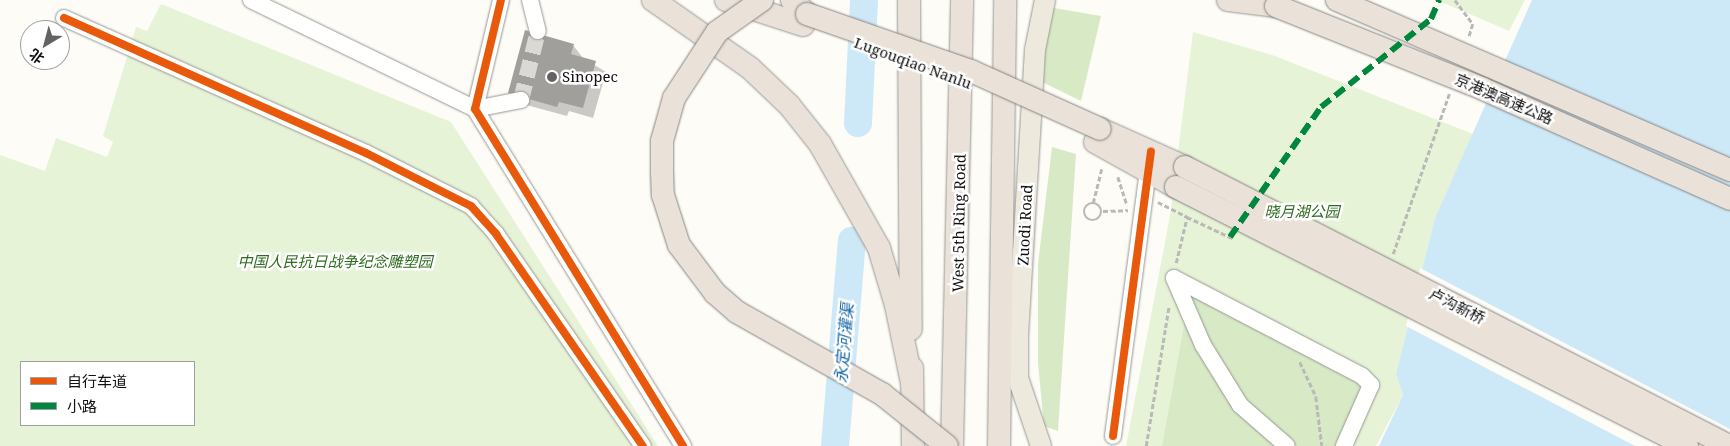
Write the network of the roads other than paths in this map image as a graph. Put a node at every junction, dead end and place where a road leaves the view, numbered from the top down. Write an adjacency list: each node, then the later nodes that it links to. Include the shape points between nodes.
1 (251, 0): 18 (street)
2 (501, 0): 18 (street)
3 (530, 0): 16 (street)
4 (653, 0): 23 (highway, via 750,68 789,105 820,144 852,193 879,248 896,305)
5 (730, 0): 14 (highway, Lugouqiao Nanlu)
6 (762, 0): 29 (highway, bridge, via 717,32 685,75 672,105 662,141 663,195 679,246 715,293 737,312 882,394)
7 (909, 0): 23 (highway)
8 (962, 0): 30 (highway, West 5th Ring Road)
9 (1005, 0): 31 (highway)
10 (1045, 0): 32 (main road, Zuodi Road, via 1035,50 1018,336 1018,378)
11 (1228, 0): 13 (highway, 京港澳高速公路)
12 (1337, 0): 20 (highway, 京港澳高速公路, bridge)
13 (1266, 3): 22 (highway, 京港澳高速公路, bridge, via 1483,89)
14 (801, 13): 19 (highway, Lugouqiao Nanlu, bridge, via 972,72 1099,144)
15 (64, 18): 26 (street, via 366,153 472,206 496,234)
16 (538, 30)
17 (520, 100): 18 (street)
18 (475, 109): 27 (street)
19 (1149, 161): 21 (highway, Lugouqiao Nanlu); 24 (street)
20 (1730, 170)
21 (1181, 177): 34 (highway, 卢沟新桥, bridge); 35 (highway, 卢沟新桥, bridge)
22 (1730, 199)
23 (912, 383): 28 (highway)
24 (1110, 443)
25 (1343, 445): 33 (street, via 1371,385 1296,341 1174,278 1203,345 1240,405)
26 (643, 446)
27 (683, 446)
28 (913, 446)
29 (947, 446)
30 (952, 446)
31 (999, 446)
32 (1041, 446)
33 (1287, 446)
34 (1687, 446)
35 (1729, 446)

